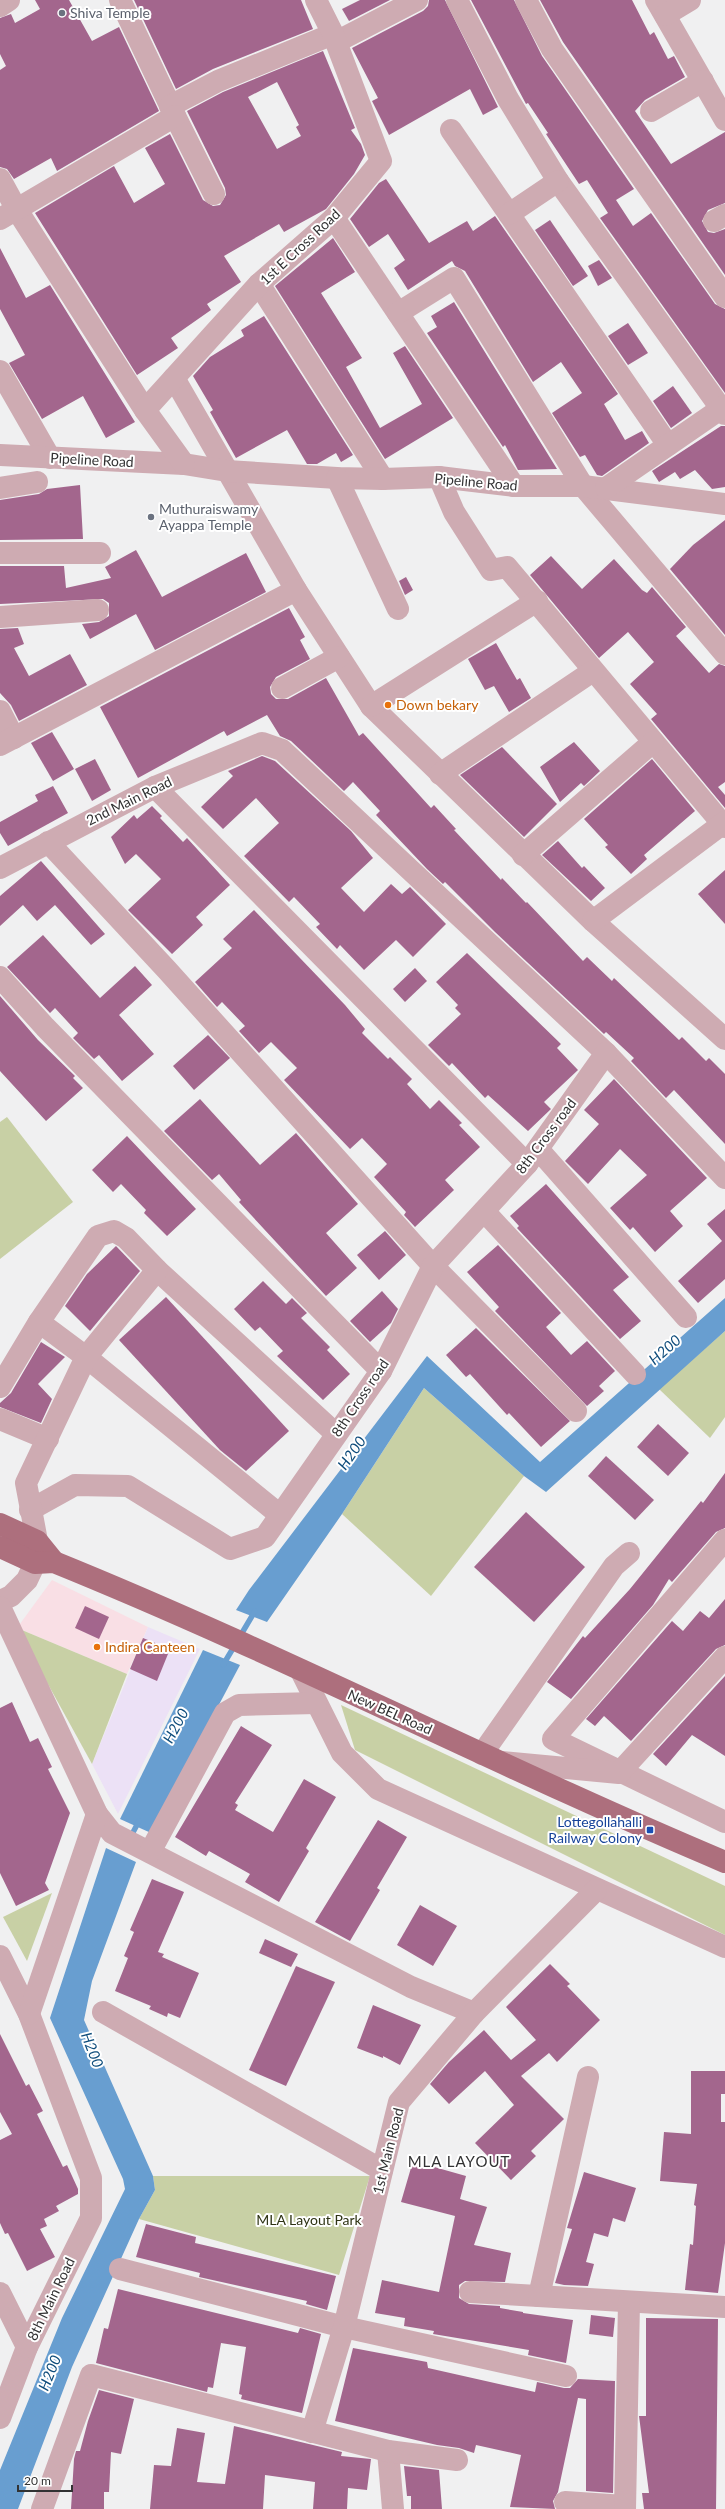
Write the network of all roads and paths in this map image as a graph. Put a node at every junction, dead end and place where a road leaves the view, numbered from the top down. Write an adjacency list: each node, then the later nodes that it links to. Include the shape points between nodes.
1 (9, 0): 8 (street)
2 (120, 0): 12 (street)
3 (316, 0): 10 (street, 1st E Cross Road)
4 (418, 0): 10 (street)
5 (457, 0): 17 (street, via 508,99)
6 (526, 0): 23 (street, via 552,50)
7 (690, 0): 9 (street)
8 (0, 6)
9 (660, 7): 11 (street)
10 (335, 38): 12 (street, via 218,81); 21 (street, 1st E Cross Road, via 381,161)
11 (703, 81): 13 (street); 14 (street)
12 (172, 111): 18 (street); 19 (street)
13 (651, 111)
14 (725, 120)
15 (450, 130): 20 (street)
16 (0, 179): 19 (street)
17 (558, 180): 20 (street); 27 (street)
18 (214, 194)
19 (8, 214): 28 (street)
20 (509, 214): 29 (street)
21 (334, 218): 22 (street, 1st E Cross Road); 24 (street)
22 (259, 284): 26 (street, 1st E Cross Road); 36 (street)
23 (725, 297)
24 (398, 313): 38 (street); 39 (street, via 454,278)
25 (0, 370): 31 (street)
26 (174, 378): 28 (street, 1st E Cross Road); 33 (street)
27 (724, 409): 29 (street)
28 (145, 410): 32 (street)
29 (668, 445): 41 (street)
30 (0, 455): 31 (street, Pipeline Road)
31 (50, 458): 32 (street, Pipeline Road)
32 (184, 464): 33 (street, Pipeline Road)
33 (227, 471): 35 (street, Pipeline Road); 45 (street)
34 (439, 477): 36 (street, Pipeline Road); 38 (street, Pipeline Road); 46 (street, via 454,512 491,570 507,567)
35 (337, 478): 36 (street, Pipeline Road); 47 (street)
36 (383, 480)
37 (37, 482): 40 (street)
38 (514, 486): 39 (street, Pipeline Road)
39 (583, 486): 41 (street, Pipeline Road); 50 (street)
40 (0, 488)
41 (606, 488): 42 (street, Pipeline Road)
42 (724, 505)
43 (0, 553): 44 (street)
44 (100, 553)
45 (296, 590): 51 (street); 56 (street)
46 (537, 601): 52 (street); 54 (street)
47 (398, 609)
48 (98, 610): 49 (street)
49 (0, 617)
50 (725, 654)
51 (339, 657): 53 (street); 54 (street)
52 (593, 671): 57 (street); 58 (street)
53 (282, 688)
54 (371, 706): 58 (street)
55 (0, 711): 56 (street)
56 (7, 742)
57 (653, 742): 60 (street); 62 (street)
58 (440, 774): 62 (street)
59 (155, 787): 61 (street, 2nd Main Road); 67 (street, 2nd Main Road, via 262,743 282,750); 68 (street)
60 (724, 824): 64 (street)
61 (48, 842): 63 (street, 2nd Main Road); 71 (street, via 167,970)
62 (523, 855): 64 (street)
63 (0, 868)
64 (593, 921): 66 (street)
65 (0, 977): 76 (street, via 45,1027)
66 (725, 1039)
67 (606, 1053): 68 (street, 8th Cross road); 69 (street)
68 (532, 1157): 70 (street, 8th Cross road); 73 (street)
69 (725, 1178)
70 (484, 1211): 71 (street, 8th Cross road); 77 (street)
71 (433, 1266): 76 (street, 8th Cross road); 79 (street)
72 (157, 1270): 74 (street, via 126,1238 114,1231 98,1236); 75 (street); 81 (street)
73 (686, 1318)
74 (38, 1322): 75 (street); 78 (street)
75 (86, 1358): 82 (street); 84 (street)
76 (381, 1371): 81 (street, 8th Cross road)
77 (635, 1374)
78 (0, 1387)
79 (576, 1411)
80 (0, 1418): 82 (street)
81 (336, 1434): 84 (street, 8th Cross road)
82 (48, 1439): 83 (street, via 26,1482)
83 (30, 1510): 84 (street, 8th Cross road, via 75,1485 128,1486 230,1550 264,1537); 89 (street)
84 (280, 1515)
85 (0, 1524): 89 (main road, New BEL Road)
86 (725, 1540): 97 (street, via 553,1739)
87 (0, 1547): 89 (main road, New BEL Road)
88 (629, 1553): 95 (street, via 614,1566)
89 (42, 1555): 90 (street, via 27,1580 11,1596); 93 (main road, New BEL Road, via 211,1628)
90 (0, 1601)
91 (0, 1607): 98 (street)
92 (725, 1659): 97 (street)
93 (301, 1671): 94 (street); 95 (main road, New BEL Road)
94 (316, 1703): 100 (street, via 239,1704 225,1713); 102 (street, via 342,1753 378,1789)
95 (482, 1754): 96 (main road, New BEL Road)
96 (502, 1762): 97 (street); 101 (main road, New BEL Road)
97 (619, 1773): 99 (street)
98 (96, 1814): 100 (street, via 112,1833); 107 (street)
99 (725, 1822)
100 (146, 1850): 106 (street, via 411,1987)
101 (725, 1862)
102 (596, 1890): 103 (street); 106 (street, 1st Main Road)
103 (725, 1947)
104 (0, 1956): 107 (street)
105 (102, 2012): 109 (street)
106 (474, 2013): 109 (street, 1st Main Road, via 399,2102)
107 (29, 2014): 117 (street, 8th Main Road, via 91,2178 91,2218)
108 (588, 2077): 113 (street)
109 (382, 2170): 116 (street, 1st Main Road)
110 (120, 2269): 116 (street)
111 (470, 2292): 113 (street)
112 (0, 2293): 117 (street)
113 (539, 2296): 114 (street)
114 (629, 2302): 115 (street); 124 (street)
115 (725, 2307)
116 (344, 2327): 118 (street); 120 (street, 1st Main Road)
117 (27, 2347): 119 (street, 8th Main Road)
118 (566, 2376)
119 (0, 2418)
120 (312, 2432): 121 (street); 125 (street, via 91,2374)
121 (388, 2451): 122 (street); 126 (street)
122 (457, 2460)
123 (565, 2502): 124 (street)
124 (625, 2508)
125 (42, 2509)
126 (393, 2509)

